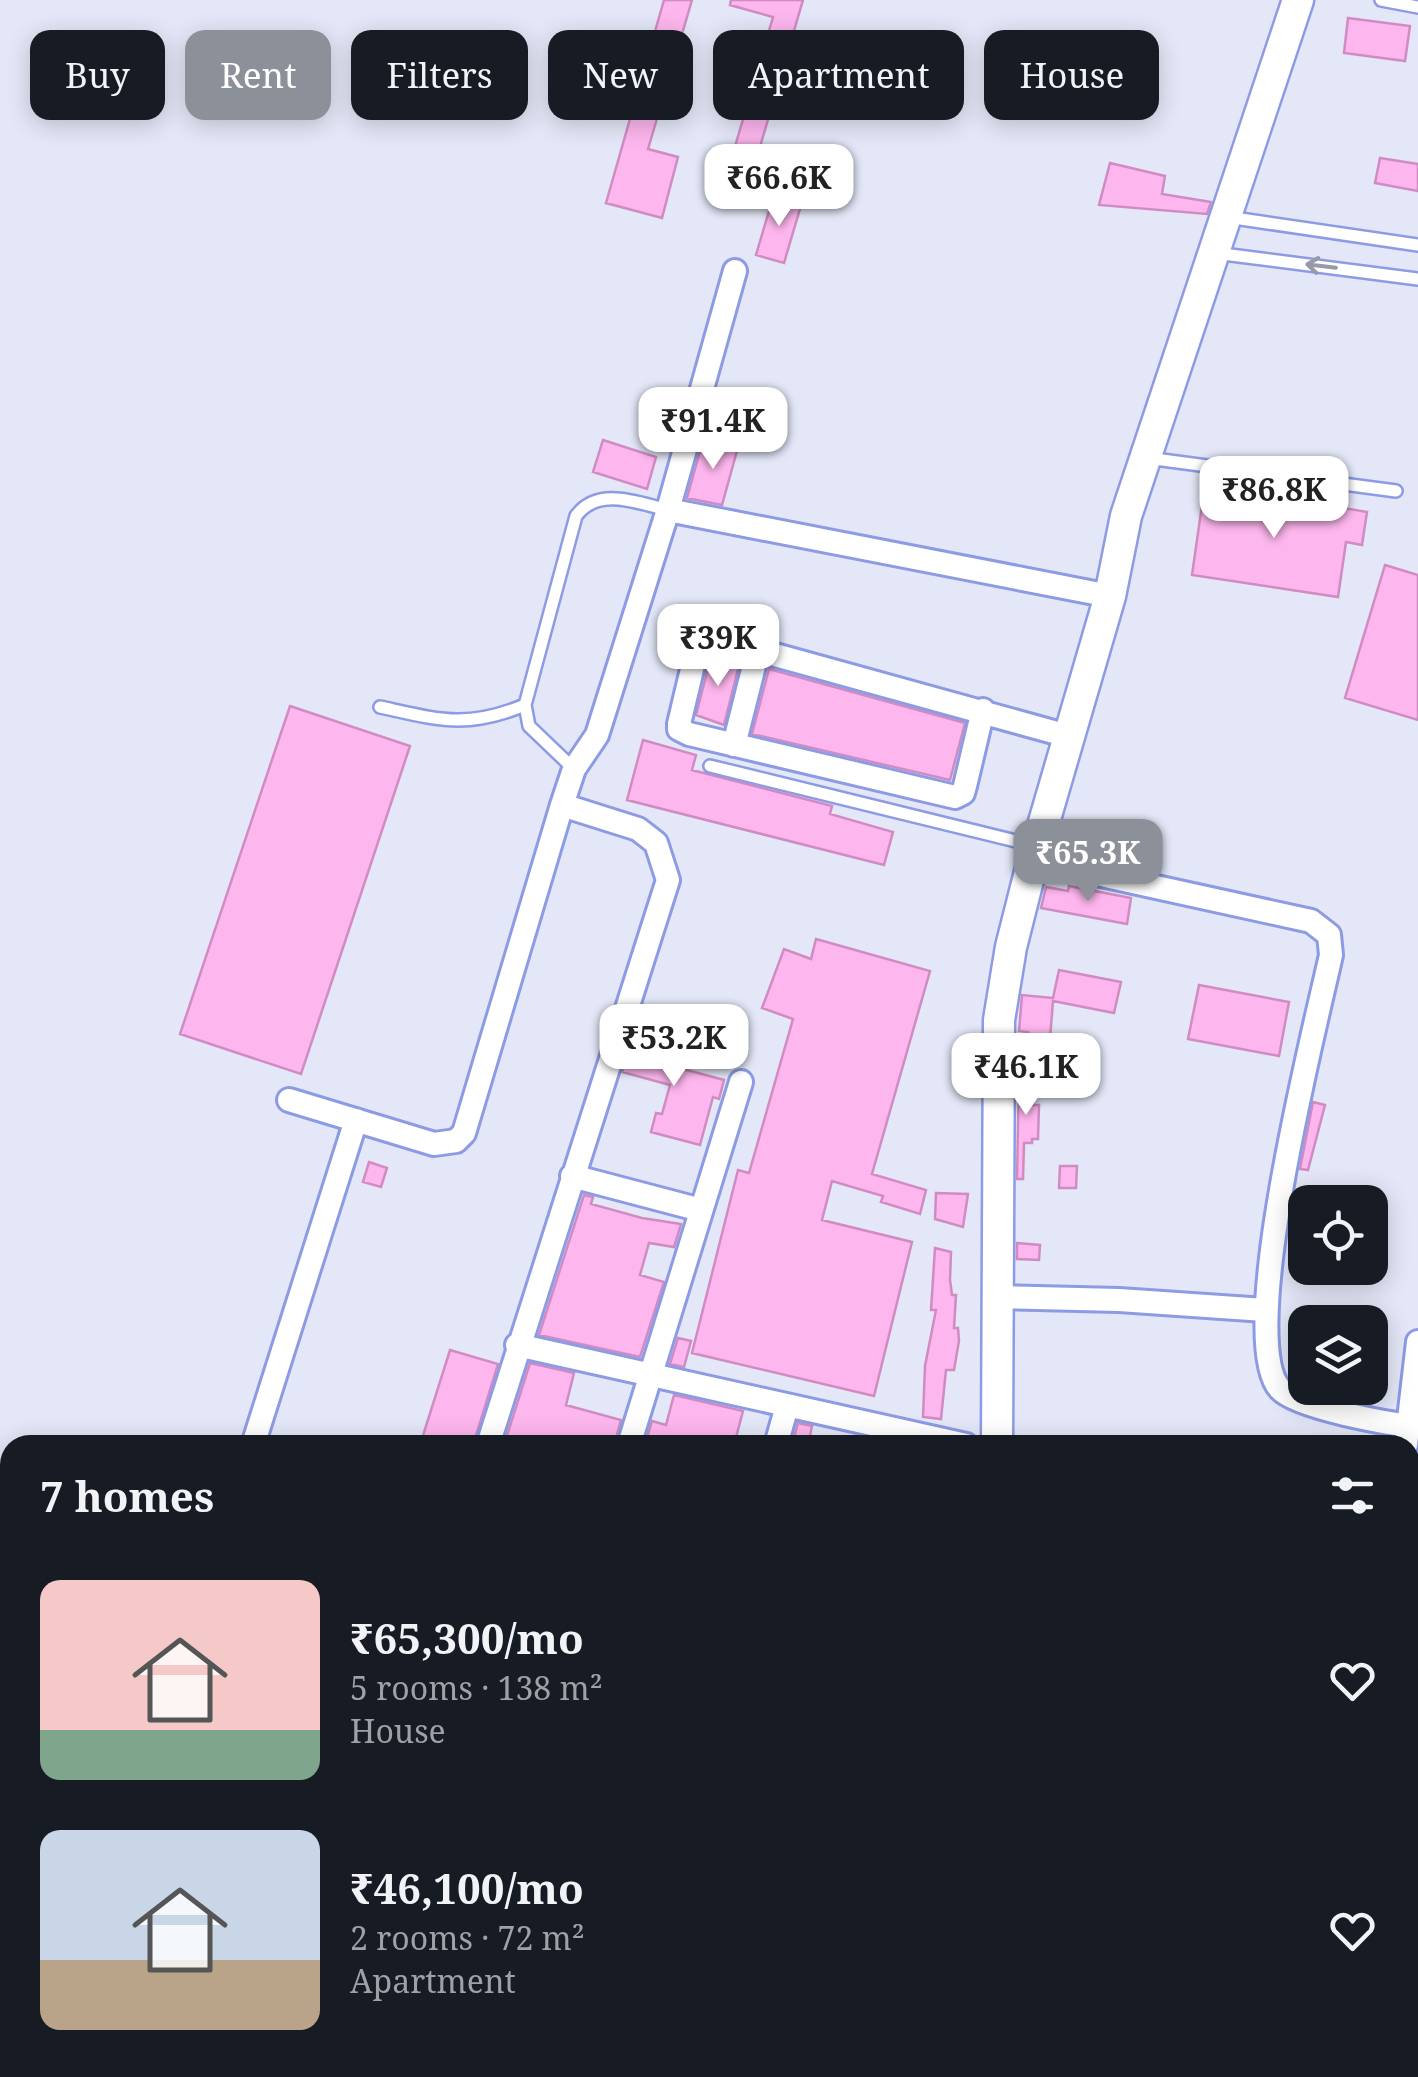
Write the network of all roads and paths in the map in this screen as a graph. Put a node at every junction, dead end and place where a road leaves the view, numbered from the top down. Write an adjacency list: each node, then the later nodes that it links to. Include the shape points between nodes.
1 (1298, 0): 4 (main road)
2 (1381, 0): 3 (lane)
3 (1418, 7)
4 (1226, 217): 5 (lane); 6 (main road)
5 (1418, 246)
6 (1215, 253): 8 (lane, one-way to 6); 9 (main road)
7 (736, 271): 11 (street)
8 (1418, 279)
9 (1146, 458): 10 (lane); 12 (main road)
10 (1396, 492)
11 (668, 510): 12 (street); 14 (lane, via 606,498 582,507); 20 (street, via 597,734)
12 (1110, 596): 17 (main road)
13 (758, 650): 16 (street); 18 (street); 18 (street, via 710,636 698,644 679,729)
14 (525, 705): 15 (lane, via 468,722); 20 (lane, via 529,726)
15 (380, 707)
16 (983, 710): 17 (street); 18 (street, via 966,786 956,797)
17 (1068, 736): 22 (main road)
18 (734, 745)
19 (710, 766): 22 (lane)
20 (574, 769): 21 (street)
21 (562, 805): 25 (street, via 464,1133 434,1144); 26 (street, via 638,829 656,843 668,880)
22 (1034, 853): 28 (main road, via 1000,1020); 29 (street, via 1311,921 1329,935 1331,955 1284,1177)
23 (741, 1082): 27 (street)
24 (289, 1100): 25 (street)
25 (356, 1120): 35 (street)
26 (572, 1176): 27 (street); 31 (street)
27 (701, 1210): 32 (street)
28 (999, 1297): 29 (street); 40 (main road)
29 (1265, 1310): 34 (street, via 1265,1352 1284,1394)
30 (1418, 1342): 34 (street)
31 (517, 1345): 32 (street); 36 (street)
32 (650, 1375): 33 (street); 37 (street)
33 (787, 1406): 38 (street); 39 (street)
34 (1411, 1433)
35 (256, 1435)
36 (491, 1435)
37 (632, 1435)
38 (779, 1435)
39 (894, 1435)
40 (997, 1435)

